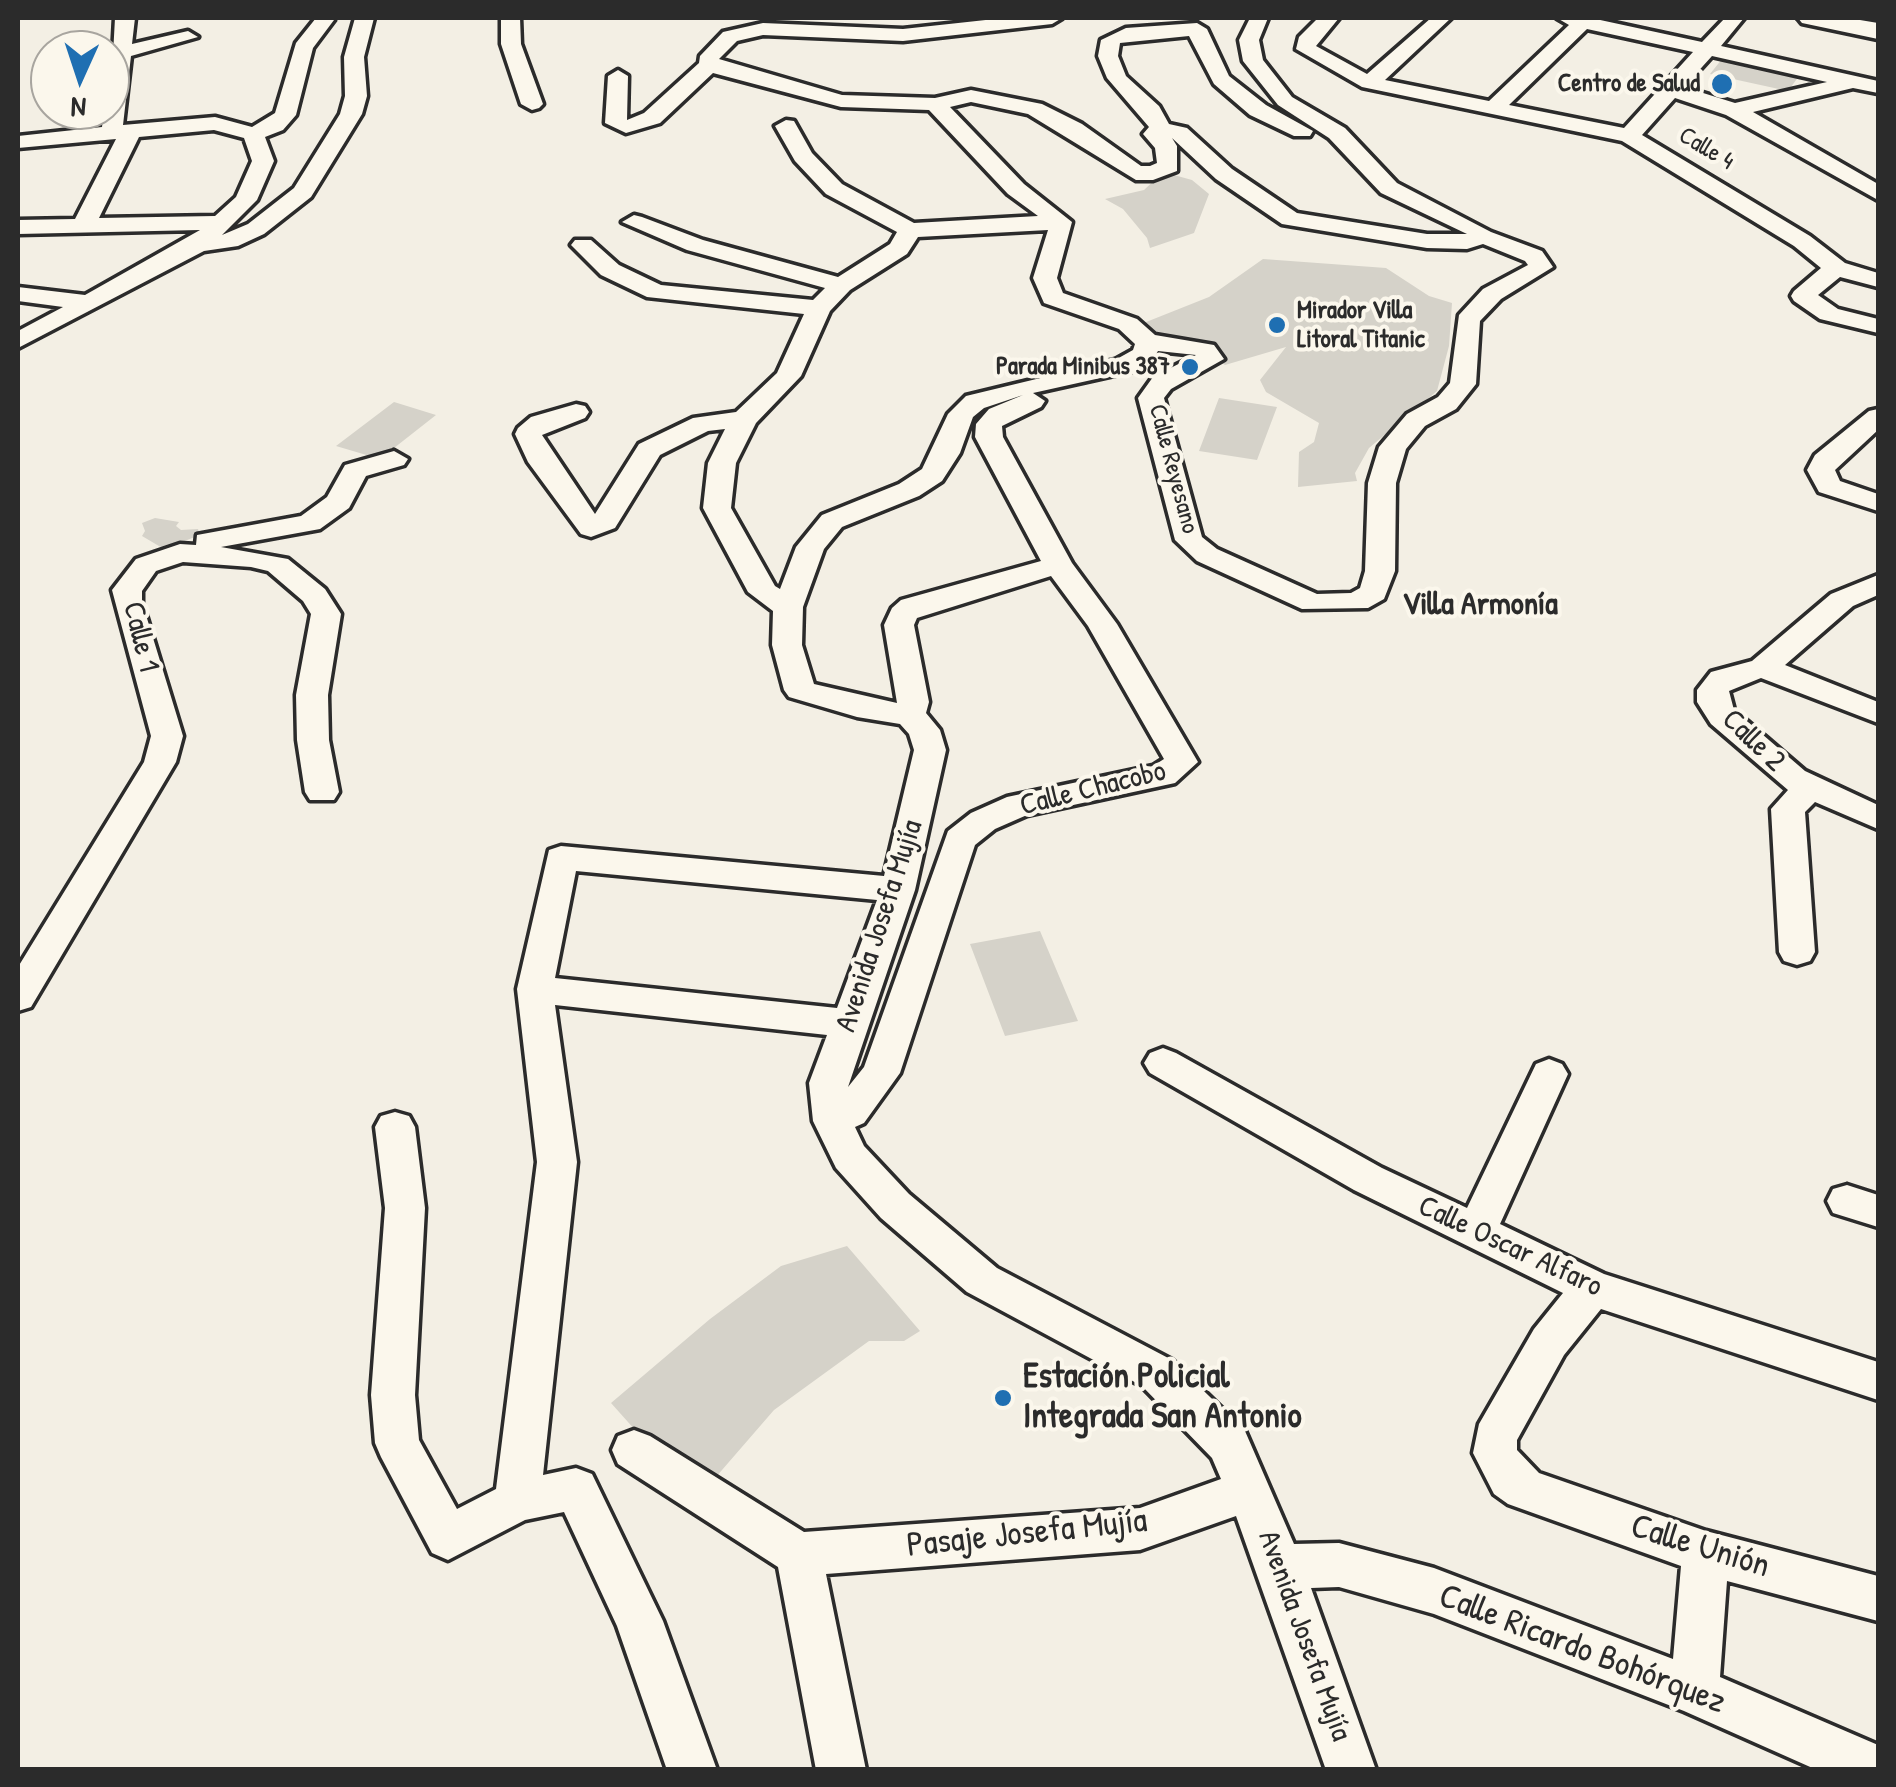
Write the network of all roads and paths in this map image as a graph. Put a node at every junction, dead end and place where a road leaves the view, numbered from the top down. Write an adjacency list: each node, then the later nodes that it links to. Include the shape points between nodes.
1 (365, 18): 48 (street, via 354,57 351,114 303,192 256,229 230,241)
2 (510, 18): 24 (street, via 511,44)
3 (736, 18): 16 (street)
4 (1052, 18): 16 (street, via 903,34 762,29)
5 (1139, 18): 13 (street)
6 (1260, 18): 34 (street, via 1249,40 1263,79 1284,101)
7 (1329, 18): 20 (street, via 1306,41 1306,50)
8 (1442, 18): 20 (street)
9 (1735, 18): 18 (street, Calle 4)
10 (1811, 18): 14 (main road)
11 (324, 20): 35 (street, via 303,47 286,115)
12 (1575, 20): 18 (street); 27 (street)
13 (1197, 29): 31 (street, via 1110,40 1117,78); 34 (street, via 1208,60 1242,98 1301,131)
14 (1878, 31)
15 (188, 37): 17 (street)
16 (707, 45): 19 (street, via 652,118 626,127 616,123); 25 (street, via 842,101)
17 (130, 50)
18 (1708, 50): 21 (street); 23 (street, Calle 4)
19 (618, 76)
20 (1369, 82): 27 (street)
21 (1845, 84): 22 (street); 26 (street); 28 (street)
22 (1878, 87)
23 (1671, 90): 28 (street); 36 (street, Calle 4)
24 (532, 104)
25 (935, 104): 29 (street); 31 (street, via 971,96 1034,109 1074,128 1136,174 1168,166 1166,146 1154,134); 42 (street, via 1016,190)
26 (1878, 108)
27 (1492, 110): 36 (street)
28 (1734, 110): 40 (street)
29 (826, 120)
30 (786, 126): 46 (street, via 834,189)
31 (1161, 128): 47 (street, via 1180,133 1224,174 1290,219 1427,242)
32 (130, 129): 35 (street, via 215,122)
33 (122, 130): 37 (street); 44 (street)
34 (1337, 133): 38 (street)
35 (253, 134): 43 (street, via 263,161 257,182)
36 (1628, 136): 51 (street, Calle 4)
37 (18, 142)
38 (1389, 188): 39 (street); 47 (street)
39 (1359, 193)
40 (1878, 194)
41 (634, 222): 53 (street)
42 (1060, 222): 46 (street); 59 (street, via 1047,290 1063,304 1128,324)
43 (224, 223): 44 (street); 48 (street)
44 (84, 224): 45 (street)
45 (18, 228)
46 (910, 230): 53 (street, via 900,249)
47 (1482, 236): 59 (street, Calle Reyesano, via 1534,256 1541,268 1492,294 1468,320 1463,384 1392,448 1382,484 1374,593 1344,606 1313,603 1200,563 1151,398 1162,384 1212,359 1192,346)
48 (200, 243): 55 (street)
49 (584, 246): 56 (street, via 610,270 672,297)
50 (1878, 265): 51 (street)
51 (1841, 270): 52 (street); 57 (street, via 1802,296 1828,314)
52 (1878, 280)
53 (841, 286): 56 (street)
54 (18, 294): 55 (street)
55 (84, 302): 58 (street)
56 (819, 308): 63 (street, via 788,376)
57 (1878, 326)
58 (18, 341)
59 (1148, 342): 60 (street, via 1136,360)
60 (1067, 380): 67 (street, Calle Chacobo, via 1061,391 989,424 989,437); 69 (street, via 1002,392 961,414 932,474 819,532)
61 (576, 412): 63 (street, via 528,434 591,528 605,522 660,442 702,424)
62 (1878, 417): 65 (street, via 1821,470 1828,486)
63 (744, 419): 69 (street, via 722,464 717,508 763,592)
64 (394, 459): 66 (street, via 355,471 338,502 310,524 195,542)
65 (1878, 502)
66 (180, 553): 74 (street, via 278,566 326,614 312,695); 79 (street, Calle 1, via 146,565 127,590 166,736 160,762)
67 (1058, 564): 72 (street, via 902,614); 83 (street, Calle Chacobo, via 1112,640 1181,756 1180,766 1018,805 960,839 881,1074 850,1112)
68 (1878, 584): 70 (street, Calle 2, via 1842,600)
69 (788, 607): 72 (street, via 792,672 804,694)
70 (1764, 668): 71 (street); 73 (street, Calle 2, via 1722,679 1713,702 1722,717)
71 (1878, 713)
72 (909, 715): 76 (street, Avenida Josefa Mujía, via 924,730 930,750)
73 (1809, 789): 75 (street, Calle 2); 77 (street, via 1788,809)
74 (322, 792)
75 (1878, 818)
76 (898, 890): 78 (street, via 561,858); 80 (street, Avenida Josefa Mujía)
77 (1797, 952)
78 (535, 989): 80 (street); 90 (street, via 557,1162)
79 (18, 997)
80 (849, 1023): 83 (street, Avenida Josefa Mujía, via 828,1083)
81 (1163, 1063): 85 (street, Calle Oscar Alfaro)
82 (1549, 1074): 85 (street)
83 (832, 1121): 89 (street, Avenida Josefa Mujía, via 850,1157 895,1206 982,1280 1157,1373 1229,1445)
84 (395, 1127): 90 (street, via 405,1208 393,1395 397,1443 448,1538)
85 (1476, 1233): 86 (street, Calle Oscar Alfaro)
86 (1592, 1288): 87 (street, Calle Oscar Alfaro); 91 (street, Calle Unión, via 1550,1342 1495,1438 1495,1453 1524,1489)
87 (1878, 1381)
88 (634, 1450): 92 (street)
89 (1250, 1490): 92 (street, Pasaje Josefa Mujía, via 1140,1529); 93 (street, Avenida Josefa Mujía)
90 (516, 1501): 96 (street, via 576,1489 640,1621)
91 (1706, 1553): 94 (street, Calle Unión); 95 (street)
92 (799, 1554): 97 (street)
93 (1280, 1567): 95 (street, Calle Ricardo Bohórquez, via 1339,1564 1434,1591); 98 (street, Avenida Josefa Mujía)
94 (1878, 1598)
95 (1694, 1692): 99 (street, Calle Ricardo Bohórquez)
96 (692, 1770)
97 (842, 1770)
98 (1351, 1770)
99 (1876, 1770)

